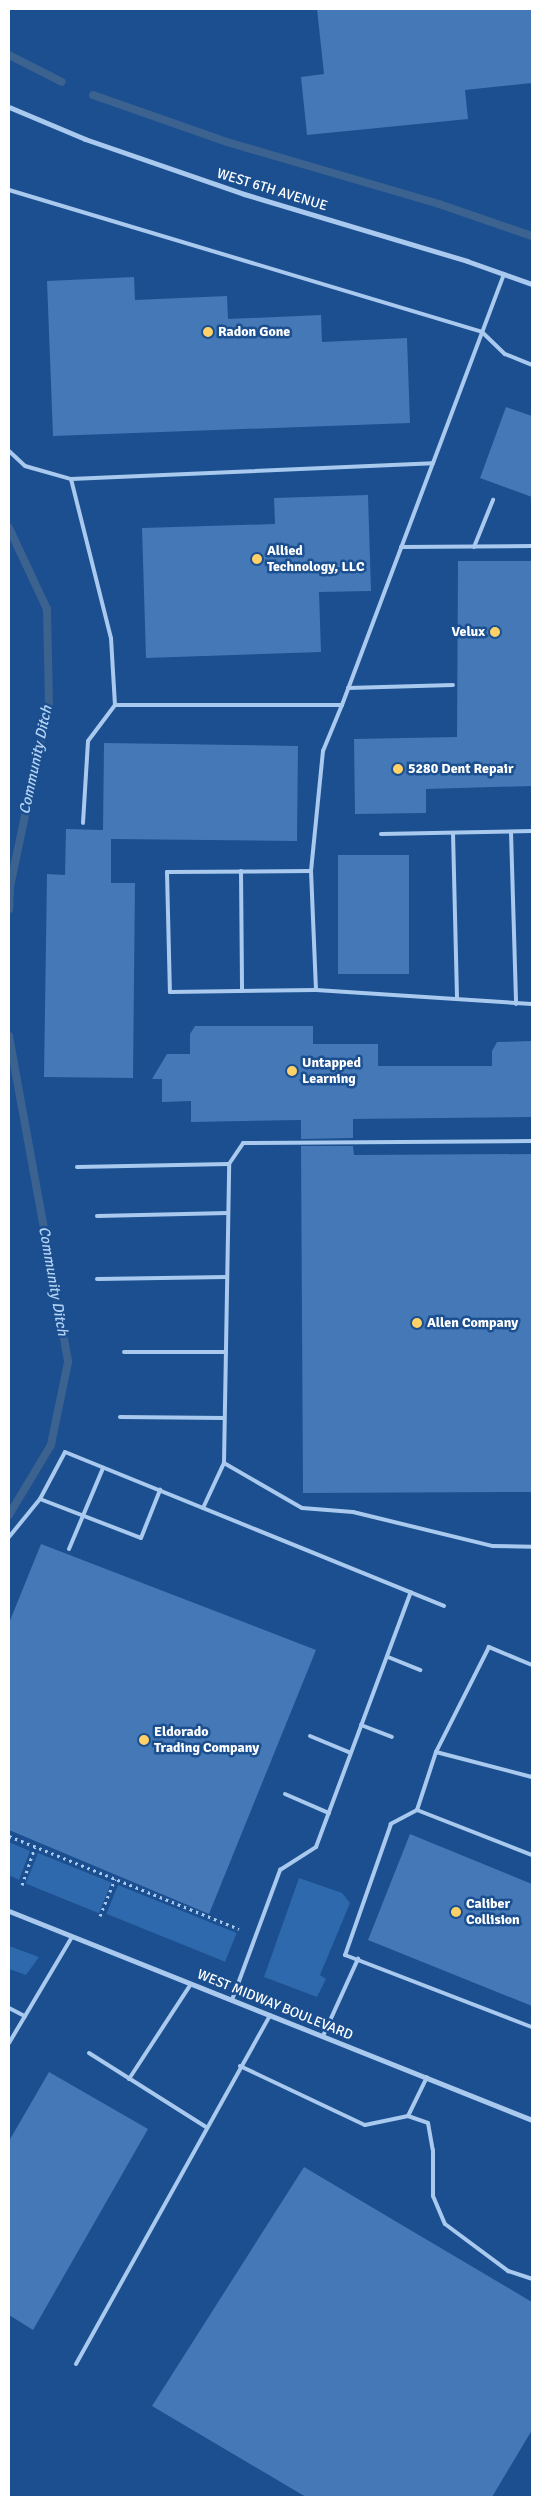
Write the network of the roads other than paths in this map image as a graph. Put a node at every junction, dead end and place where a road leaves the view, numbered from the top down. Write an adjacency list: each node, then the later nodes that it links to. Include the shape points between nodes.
1 (9, 107): 3 (street, WEST 6TH AVENUE, via 85,139 244,194)
2 (9, 190): 5 (lane)
3 (504, 274): 4 (street, WEST 6TH AVENUE); 5 (lane)
4 (532, 284)
5 (482, 332): 6 (lane, via 505,354); 8 (lane)
6 (532, 366)
7 (9, 451): 9 (lane, via 25,466)
8 (433, 463): 9 (lane); 12 (lane)
9 (71, 479): 16 (lane, via 111,638)
10 (493, 500): 13 (lane)
11 (532, 546): 13 (lane)
12 (401, 547): 13 (lane); 15 (lane)
13 (474, 547)
14 (453, 685): 15 (lane)
15 (348, 688): 17 (lane)
16 (115, 705): 17 (lane); 18 (lane, via 88,741)
17 (342, 705): 24 (lane, via 323,751)
18 (83, 823)
19 (532, 831): 20 (lane)
20 (511, 832): 21 (lane); 28 (lane)
21 (452, 833): 22 (lane); 27 (lane)
22 (381, 834)
23 (241, 871): 24 (lane); 26 (lane); 26 (lane, via 167,872 170,992)
24 (310, 871): 25 (lane)
25 (316, 990): 26 (lane); 27 (lane)
26 (242, 991)
27 (457, 998): 28 (lane)
28 (516, 1004): 29 (lane)
29 (532, 1004)
30 (532, 1141): 31 (lane, via 243,1143)
31 (228, 1164): 32 (lane); 33 (lane)
32 (77, 1167)
33 (228, 1213): 34 (lane); 35 (lane)
34 (97, 1216)
35 (227, 1277): 36 (lane); 38 (lane)
36 (97, 1279)
37 (124, 1352): 38 (lane)
38 (226, 1352): 40 (lane)
39 (120, 1417): 40 (lane)
40 (224, 1418): 41 (lane)
41 (224, 1464): 45 (lane); 48 (lane, via 302,1508 353,1512 493,1546)
42 (103, 1468): 43 (lane); 44 (lane, via 66,1452); 46 (lane)
43 (160, 1490): 45 (lane); 46 (lane, via 140,1538)
44 (40, 1498): 46 (lane); 47 (lane)
45 (203, 1508): 50 (lane)
46 (83, 1516): 49 (lane)
47 (9, 1536)
48 (532, 1547)
49 (69, 1549)
50 (411, 1592): 51 (lane); 52 (lane)
51 (444, 1606)
52 (388, 1657): 54 (lane); 55 (lane)
53 (532, 1665): 58 (lane, via 489,1647)
54 (420, 1670)
55 (361, 1725): 57 (lane); 59 (lane)
56 (310, 1736): 59 (lane)
57 (392, 1737)
58 (436, 1752): 60 (lane); 62 (lane)
59 (351, 1753): 63 (lane)
60 (532, 1778)
61 (285, 1794): 63 (lane)
62 (417, 1810): 64 (lane); 67 (lane, via 391,1824 345,1955)
63 (329, 1813): 69 (lane, via 316,1847 280,1870)
64 (532, 1855)
65 (9, 1911): 66 (street, WEST MIDWAY BOULEVARD)
66 (72, 1937): 68 (street, WEST MIDWAY BOULEVARD); 72 (lane)
67 (358, 1959): 73 (lane); 74 (lane)
68 (192, 1984): 69 (street, WEST MIDWAY BOULEVARD); 79 (lane)
69 (232, 2000): 71 (street, WEST MIDWAY BOULEVARD)
70 (9, 2008): 72 (lane)
71 (270, 2015): 74 (street, WEST MIDWAY BOULEVARD); 77 (lane, via 258,2041)
72 (25, 2016): 75 (lane)
73 (532, 2027)
74 (323, 2036): 78 (street, WEST MIDWAY BOULEVARD)
75 (9, 2043)
76 (89, 2053): 79 (lane)
77 (240, 2066): 80 (lane, via 365,2125); 82 (lane)
78 (427, 2077): 80 (lane); 81 (street, WEST MIDWAY BOULEVARD)
79 (129, 2079): 82 (lane)
80 (408, 2116): 83 (lane, via 428,2123 433,2150 433,2196 445,2224 508,2271)
81 (532, 2120)
82 (206, 2127): 84 (lane)
83 (532, 2279)
84 (76, 2364)

